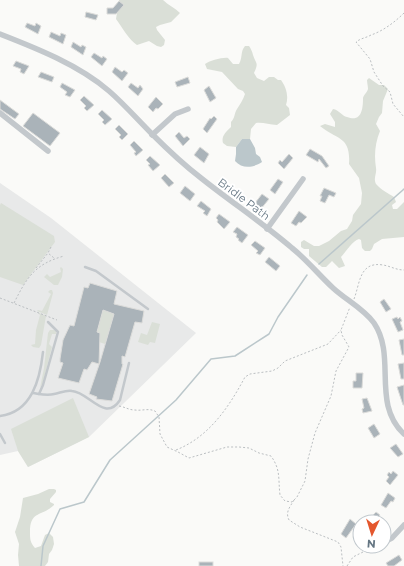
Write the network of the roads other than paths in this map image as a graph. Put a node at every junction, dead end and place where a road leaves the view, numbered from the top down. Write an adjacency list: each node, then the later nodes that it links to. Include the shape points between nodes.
1 (0, 34): 4 (street, Bridle Path, via 69,64 91,78 108,90)
2 (188, 109): 4 (street, via 175,114)
3 (0, 113): 5 (street)
4 (152, 135): 7 (street, Bridle Path, via 200,178)
5 (48, 151)
6 (303, 179): 7 (street)
7 (267, 228): 17 (street, Bridle Path, via 293,248 333,288 373,322 385,351 386,397 390,413)
8 (85, 266): 9 (lane, via 96,271)
9 (148, 309)
10 (48, 322): 14 (lane, via 58,332)
11 (43, 352): 13 (lane, via 42,365)
12 (129, 364): 14 (lane, via 120,400 109,408 102,408 72,390 48,395)
13 (33, 393): 14 (lane); 15 (lane, via 15,412)
14 (39, 394)
15 (0, 416)
16 (0, 434): 18 (lane)
17 (404, 434)
18 (5, 443)
19 (404, 525): 20 (street)
20 (392, 538)

